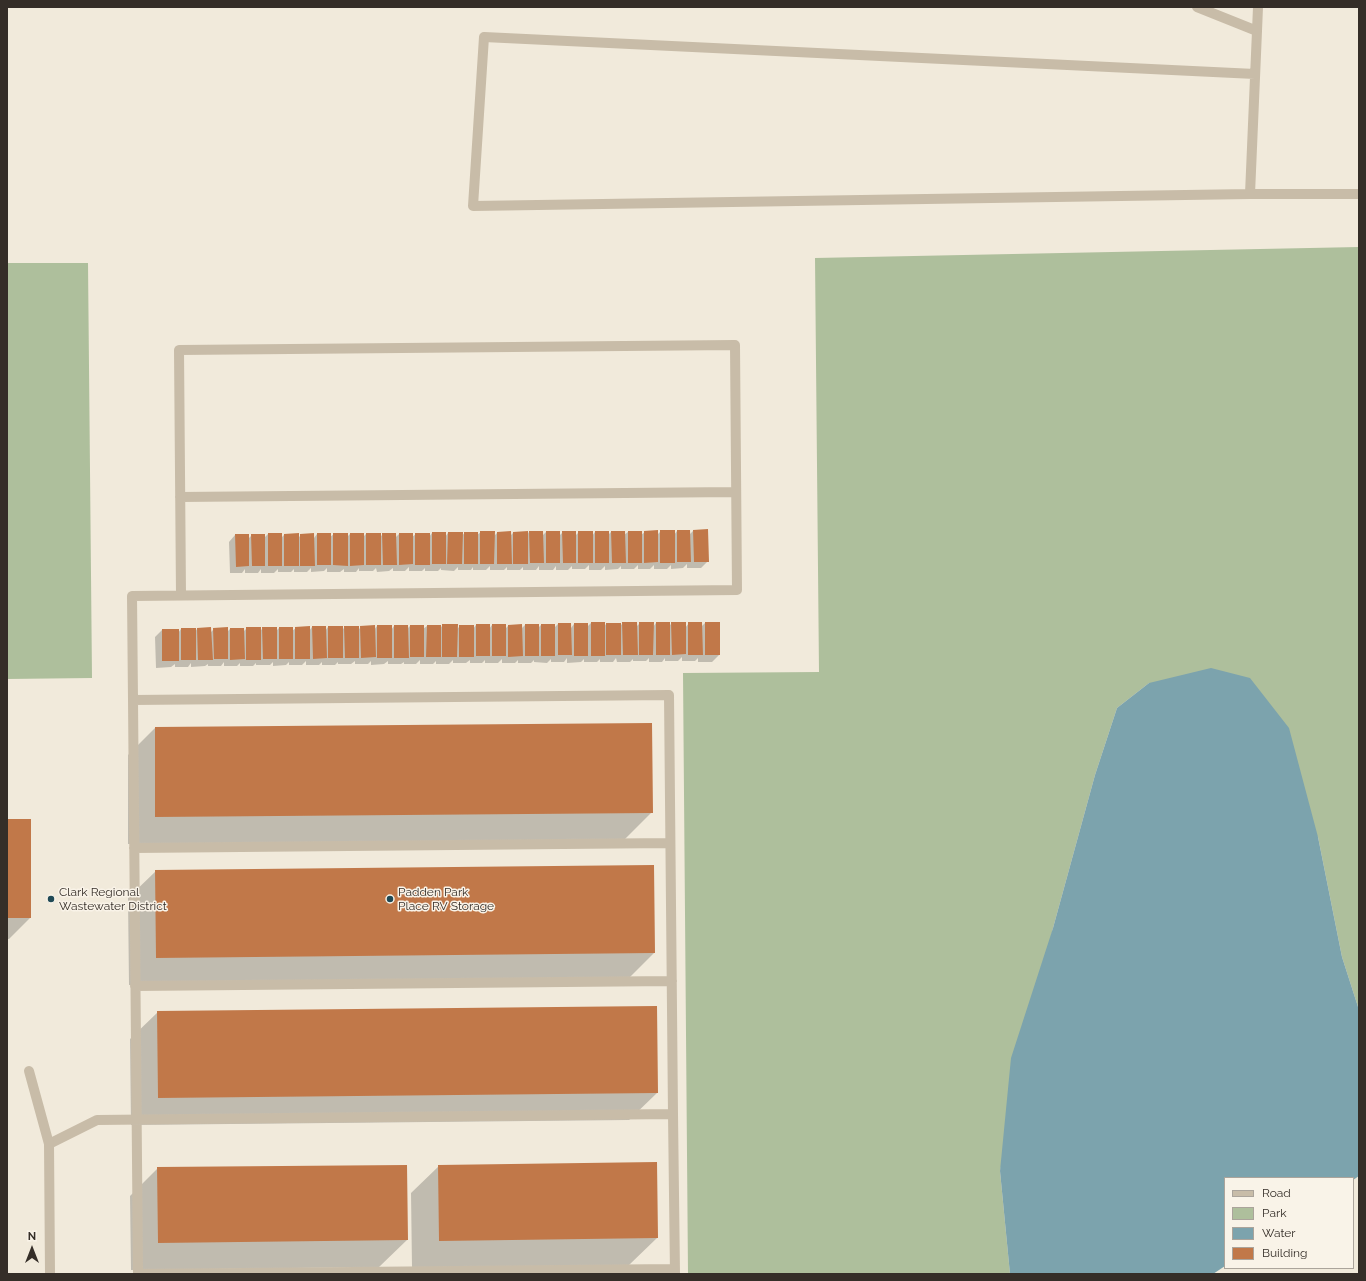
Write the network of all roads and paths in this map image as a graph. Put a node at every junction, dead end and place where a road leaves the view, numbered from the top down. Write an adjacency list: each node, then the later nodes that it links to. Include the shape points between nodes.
1 (1197, 7): 3 (street)
2 (1258, 7): 3 (street)
3 (1257, 31): 4 (street)
4 (1255, 74): 5 (street); 5 (street, via 484,37 473,206)
5 (1250, 194): 6 (street)
6 (1359, 194)
7 (736, 492): 8 (street); 8 (street, via 735,345 179,350); 9 (street, via 737,590)
8 (180, 497): 9 (street)
9 (181, 595): 10 (street, via 132,596)
10 (133, 700): 11 (street, via 669,695); 12 (street)
11 (670, 844): 12 (street); 13 (street)
12 (134, 848): 14 (street)
13 (672, 981): 14 (street); 16 (street)
14 (135, 986): 17 (street)
15 (29, 1071): 18 (street)
16 (673, 1114): 17 (street); 19 (street)
17 (136, 1119): 18 (street, via 97,1120); 21 (street)
18 (48, 1144): 20 (street)
19 (675, 1271): 21 (street)
20 (50, 1274)
21 (138, 1274)

